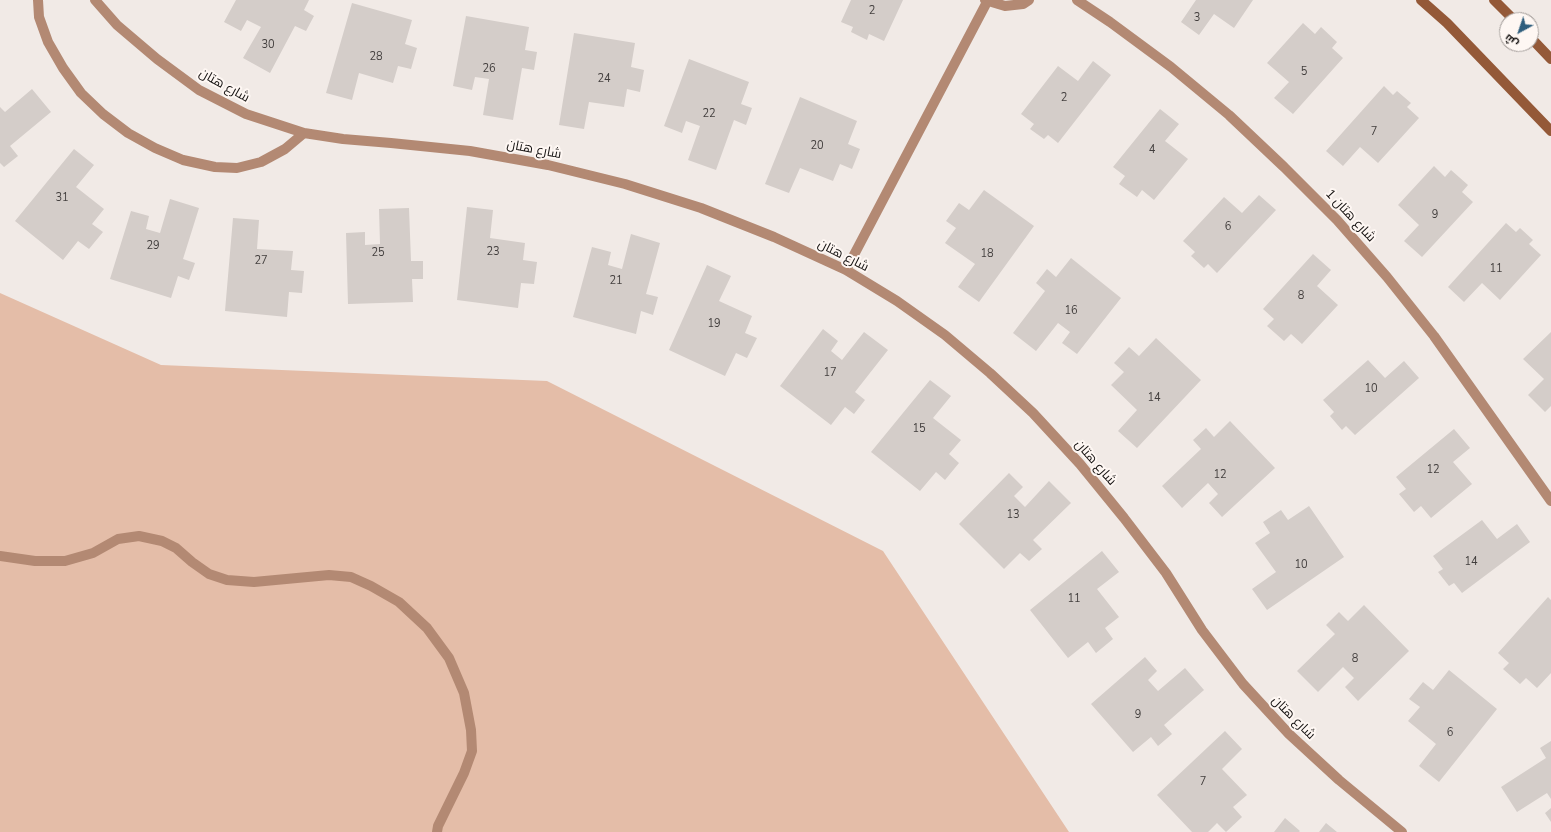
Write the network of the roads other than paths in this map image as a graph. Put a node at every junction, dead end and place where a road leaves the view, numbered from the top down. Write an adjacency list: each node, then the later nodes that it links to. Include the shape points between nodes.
1 (38, 0): 12 (street, via 39,17 48,42 81,93 128,133 155,148 183,160 215,167 237,168 261,162 285,149)
2 (94, 0): 12 (street, شارع هتان, via 117,25 199,90 246,114)
3 (1029, 0): 7 (street, via 1022,4 1005,6)
4 (1077, 0): 14 (street, شارع هتان 1, via 1171,67 1229,115 1337,220 1434,336)
5 (1421, 0): 11 (main road, via 1447,23)
6 (1494, 0): 8 (main road)
7 (986, 1): 13 (street)
8 (1506, 12)
9 (1539, 46): 10 (main road)
10 (1551, 59)
11 (1551, 131)
12 (304, 133): 13 (street, شارع هتان, via 470,151 548,165 625,184 701,208 760,231)
13 (846, 270): 17 (street, شارع هتان, via 897,301 945,335 1033,413 1080,464 1124,518 1166,573 1202,630 1243,684 1289,734)
14 (1551, 501)
15 (0, 556): 16 (street, via 36,561 65,561 93,553 118,539 139,536 169,544 209,574 227,580 254,582 329,575 351,577 399,602 427,628 449,658 464,693 471,730 472,751)
16 (437, 832)
17 (1402, 832)

